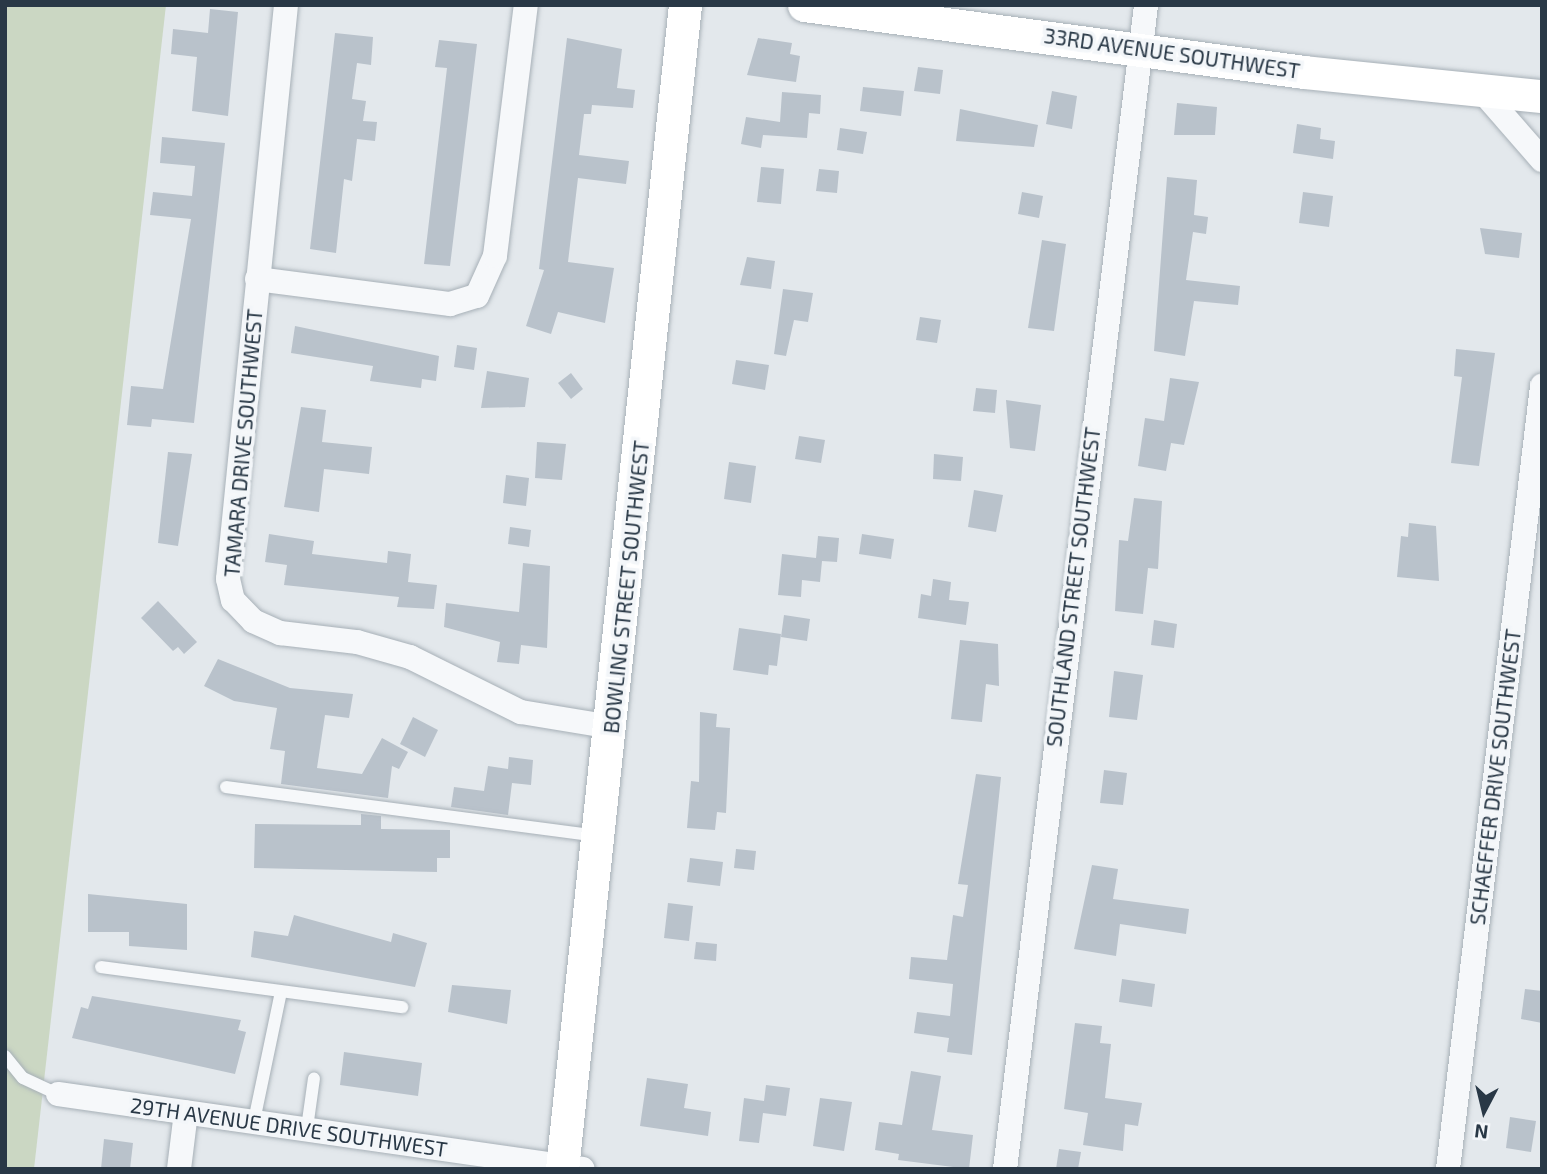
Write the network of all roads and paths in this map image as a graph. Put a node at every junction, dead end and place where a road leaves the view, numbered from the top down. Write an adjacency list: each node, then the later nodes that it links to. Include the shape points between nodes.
1 (286, 5): 10 (street, TAMARA DRIVE SOUTHWEST)
2 (526, 5): 10 (street, via 495,256 477,296 450,303)
3 (685, 5): 12 (main road, BOWLING STREET SOUTHWEST)
4 (804, 5): 6 (main road, 33RD AVENUE SOUTHWEST)
5 (1146, 5): 6 (street, SOUTHLAND STREET SOUTHWEST)
6 (1136, 47): 7 (main road, 33RD AVENUE SOUTHWEST); 26 (street, SOUTHLAND STREET SOUTHWEST)
7 (1481, 90): 8 (main road, 33RD AVENUE SOUTHWEST); 9 (street)
8 (1542, 96)
9 (1542, 160)
10 (257, 279): 12 (street, TAMARA DRIVE SOUTHWEST, via 228,579 233,600 253,621 280,633 397,653 521,712)
11 (1542, 386): 27 (street, SCHAEFFER DRIVE SOUTHWEST)
12 (612, 727): 14 (main road, BOWLING STREET SOUTHWEST)
13 (226, 787): 14 (lane)
14 (600, 836): 24 (main road, BOWLING STREET SOUTHWEST)
15 (101, 967): 16 (lane)
16 (281, 992): 17 (lane); 22 (lane)
17 (402, 1007)
18 (5, 1056): 20 (lane, via 23,1078)
19 (314, 1078): 23 (lane)
20 (58, 1094): 21 (street, 29TH AVENUE DRIVE SOUTHWEST)
21 (186, 1112): 22 (street, 29TH AVENUE DRIVE SOUTHWEST); 25 (street)
22 (254, 1121): 23 (street, 29TH AVENUE DRIVE SOUTHWEST)
23 (307, 1128): 24 (street, 29TH AVENUE DRIVE SOUTHWEST)
24 (569, 1168)
25 (179, 1169)
26 (1005, 1169)
27 (1448, 1169)

